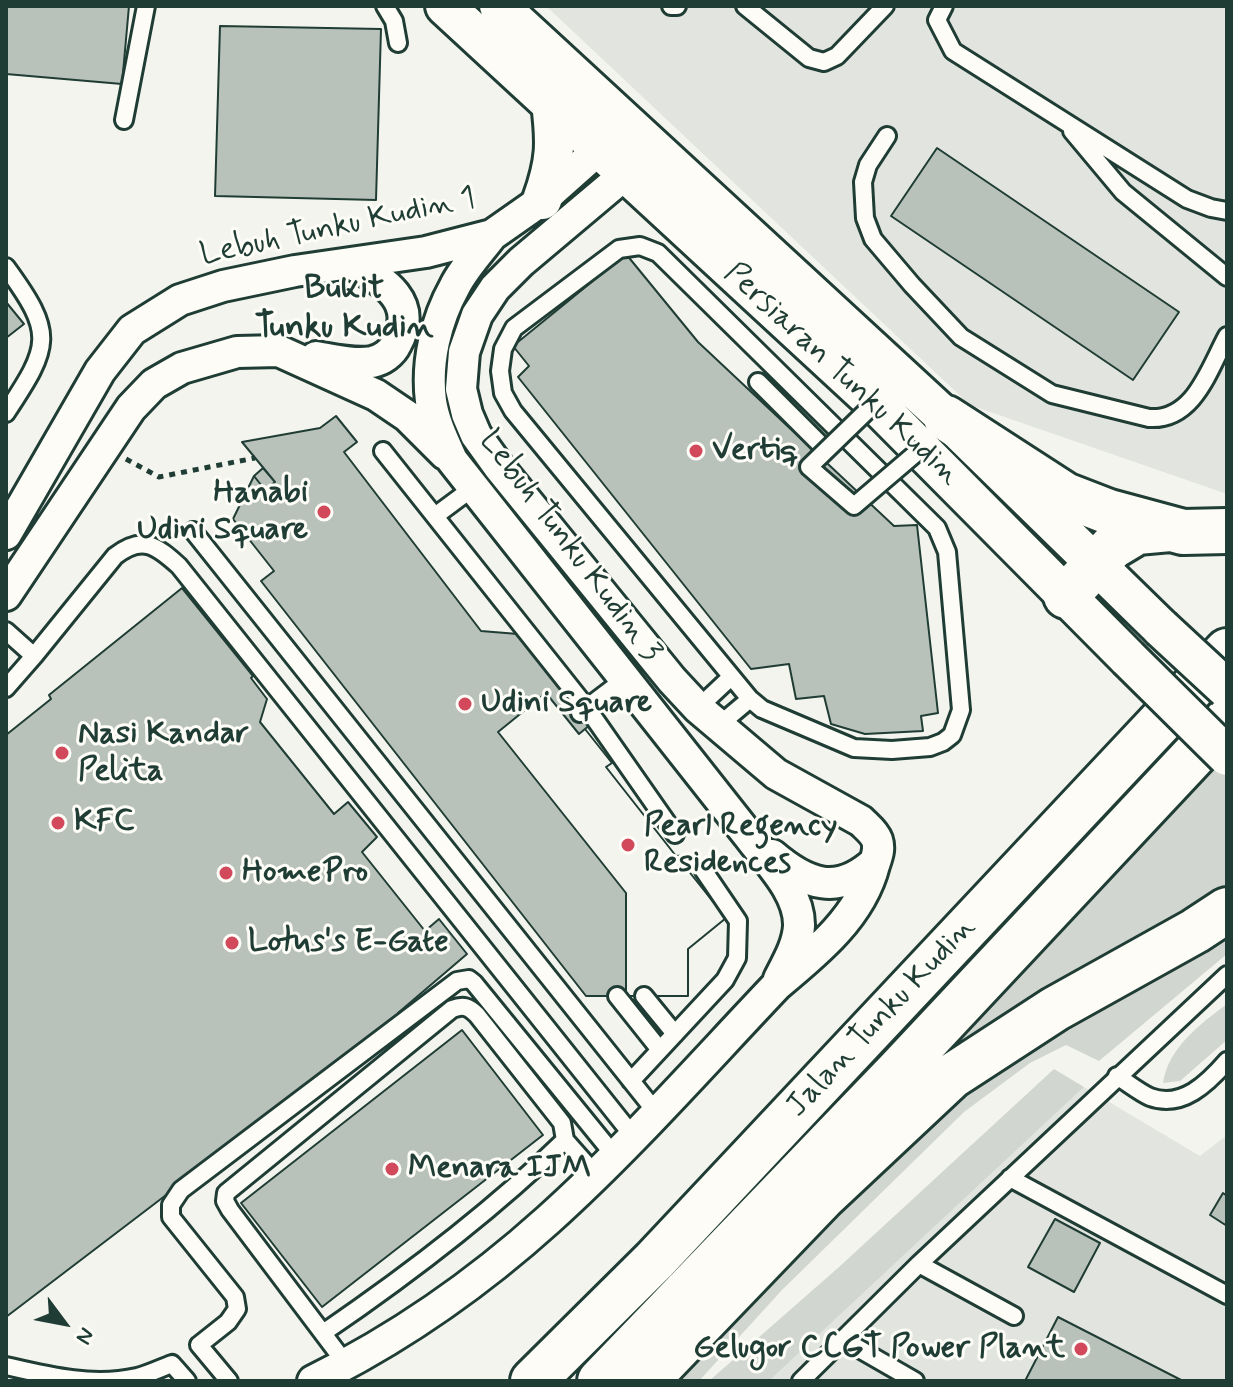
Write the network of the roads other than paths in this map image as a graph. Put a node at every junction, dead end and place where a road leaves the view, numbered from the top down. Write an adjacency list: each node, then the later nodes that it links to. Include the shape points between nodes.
1 (146, 6): 12 (lane)
2 (385, 6): 10 (lane)
3 (445, 6): 11 (street, Persiaran Tunku Kudin)
4 (499, 6): 15 (street, Persiaran Tunku Kudin)
5 (671, 6): 6 (lane)
6 (677, 6)
7 (745, 6): 8 (lane, via 809,58 824,62 837,56)
8 (885, 6)
9 (944, 6): 13 (lane, via 937,20 953,51)
10 (398, 43)
11 (551, 103): 15 (street, Persiaran Tunku Kudin); 16 (street, via 556,144)
12 (124, 120)
13 (1062, 120): 17 (lane, via 1187,199); 21 (lane, via 1123,192)
14 (887, 136): 22 (lane, via 863,182 865,218 873,239 961,337 1052,394 1164,419 1191,402)
15 (627, 149): 16 (street, Lebuh Tunku Kudin 1); 25 (street, Persiaran Tunku Kudin); 27 (street, Persiaran Tunku Kudin); 49 (street, Lebuh Tunku Kudin 3, via 495,288 477,315 464,352 461,389 476,435 518,491)
16 (542, 200): 18 (street, Lebuh Tunku Kudin 1)
17 (1227, 211)
18 (492, 235): 19 (street, Lebuh Tunku Kudin 1); 30 (street, Lebuh Tunku Kudin 3, via 455,284 432,349 431,403)
19 (352, 264): 23 (street, via 379,278 399,301 403,332 393,350 373,362); 36 (street, Lebuh Tunku Kudin 1, via 223,286 180,300 132,330 100,371)
20 (6, 267): 26 (lane, via 39,317 42,344 33,373)
21 (1227, 277)
22 (1227, 336)
23 (279, 351): 30 (street, via 376,395 407,416); 38 (street, via 237,352 182,368 154,384 104,448)
24 (758, 382): 28 (lane)
25 (875, 403): 27 (street, Persiaran Tunku Kudin); 28 (lane, bridge)
26 (6, 413)
27 (934, 433): 28 (lane, bridge, via 854,506 809,467); 33 (highway, via 1065,495); 37 (street, Persiaran Tunku Kudin); 39 (street, Persiaran Tunku Kudin)
28 (825, 449)
29 (383, 451): 32 (lane)
30 (452, 460): 31 (street, Lebuh Tunku Kudin 3)
31 (474, 487): 32 (lane); 44 (street, Lebuh Tunku Kudin 3)
32 (435, 516): 48 (lane)
33 (1172, 529): 35 (highway); 37 (highway, via 1137,532)
34 (193, 531): 65 (lane)
35 (1227, 531)
36 (6, 534)
37 (1096, 565): 39 (highway); 46 (street, Persiaran Tunku Kudin, bridge)
38 (6, 595)
39 (1066, 596): 51 (street, Persiaran Tunku Kudin, bridge)
40 (6, 631): 42 (lane)
41 (1227, 651): 81 (highway, Jalan Tunku Kudin, via 654,1261)
42 (34, 656): 45 (lane); 68 (lane, via 115,556 129,545 146,543 165,553 189,578)
43 (731, 677): 47 (lane); 47 (lane, via 503,393 503,349 514,328 619,249 640,246 658,253 932,522 945,544 961,710 952,735 930,747 854,748 775,716); 49 (lane)
44 (625, 679): 48 (lane); 53 (street, Lebuh Tunku Kudin 3)
45 (6, 688)
46 (1227, 689)
47 (750, 699): 49 (lane)
48 (584, 711): 52 (lane)
49 (708, 717): 54 (street, Lebuh Tunku Kudin 3, via 776,774 861,821 877,840)
50 (1227, 720): 76 (highway, Jalan Tunku Kudin, via 899,1070)
51 (1227, 756)
52 (675, 834)
53 (748, 835): 54 (street, Lebuh Tunku Kudin 3, via 801,876 819,882 849,880); 58 (street, Lebuh Tunku Kudin 3, via 797,909 796,943)
54 (875, 862): 58 (street, Lebuh Tunku Kudin 3, via 857,907)
55 (704, 871): 61 (lane, via 738,921 737,958 725,980)
56 (1227, 910): 76 (highway, via 1055,1009 952,1076 823,1197 748,1244)
57 (1227, 975): 64 (lane)
58 (777, 985): 66 (street, Lebuh Tunku Kudin 3)
59 (617, 996): 62 (lane)
60 (644, 996): 61 (lane)
61 (675, 1034): 62 (lane)
62 (660, 1050): 65 (lane)
63 (1227, 1061): 64 (lane, via 1197,1089 1166,1101)
64 (1117, 1076): 69 (lane)
65 (631, 1081): 66 (lane)
66 (656, 1112): 68 (street, Lebuh Tunku Kudin 3)
67 (565, 1140): 68 (lane); 73 (lane, via 414,1268); 73 (lane, via 562,1123 477,1015 461,1005 452,1009 226,1193 230,1210)
68 (614, 1155): 75 (street, Lebuh Tunku Kudin 3, via 485,1272); 79 (lane, via 474,983 457,981 181,1190 171,1205 171,1217 235,1297 237,1309 228,1322 199,1345)
69 (1010, 1178): 70 (lane); 71 (lane)
70 (919, 1264): 72 (lane); 74 (lane)
71 (1227, 1295)
72 (1014, 1316)
73 (323, 1333): 75 (lane)
74 (842, 1339): 83 (lane); 84 (lane)
75 (346, 1364): 80 (street, Lebuh Tunku Kudin 3)
76 (638, 1365): 82 (highway, Jalan Tunku Kudin)
77 (6, 1366): 78 (lane, via 71,1380 107,1381 172,1364)
78 (187, 1381)
79 (229, 1381)
80 (313, 1381)
81 (533, 1381)
82 (600, 1381)
83 (801, 1381)
84 (915, 1381)

